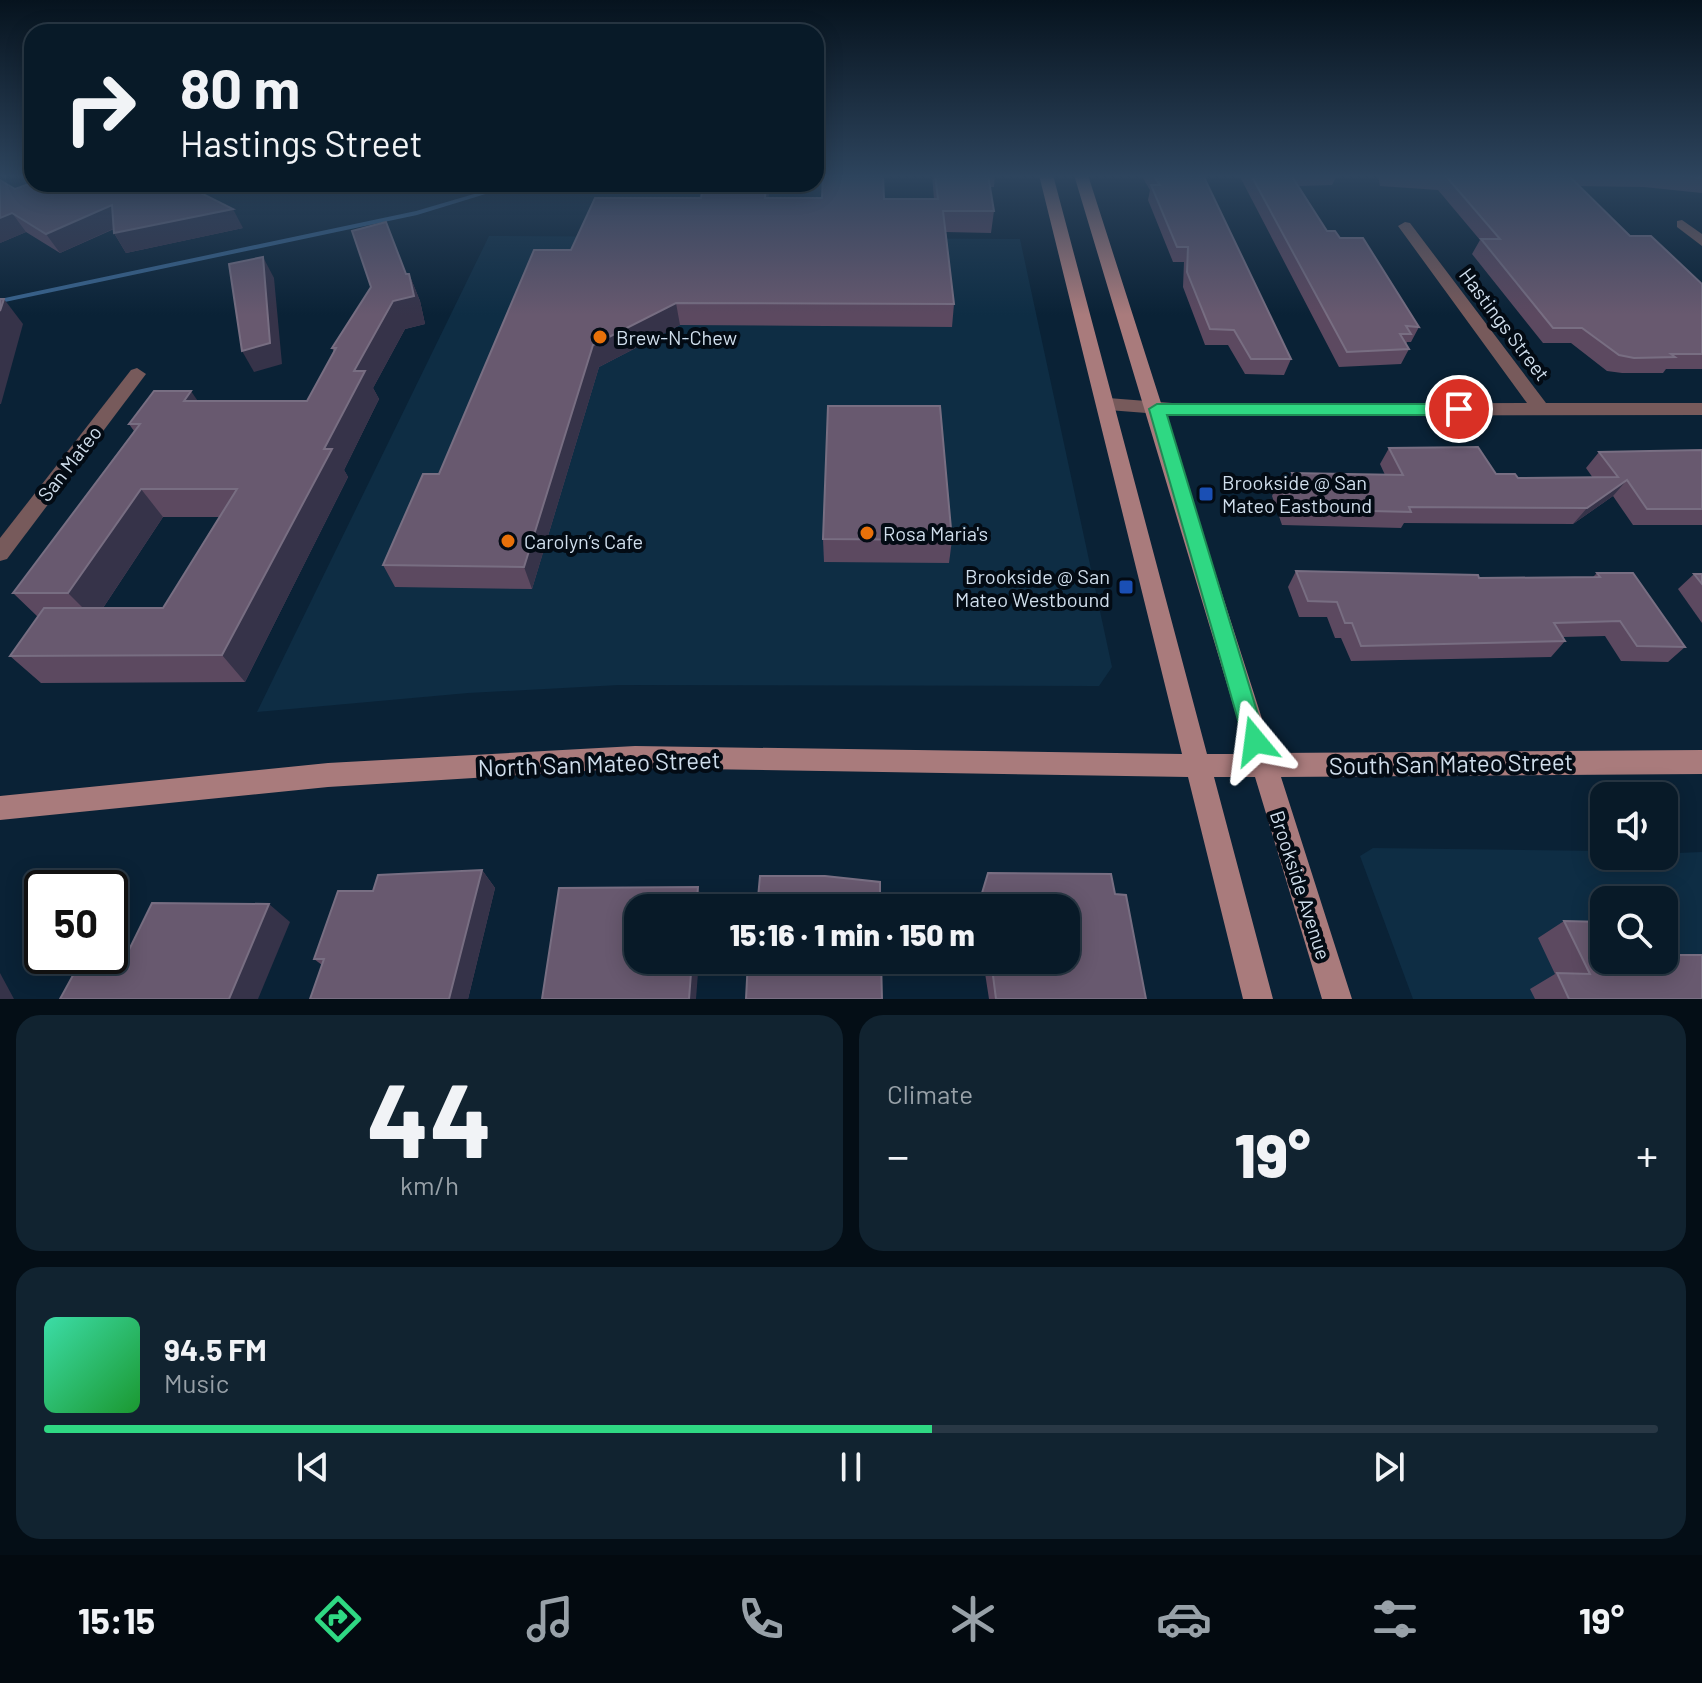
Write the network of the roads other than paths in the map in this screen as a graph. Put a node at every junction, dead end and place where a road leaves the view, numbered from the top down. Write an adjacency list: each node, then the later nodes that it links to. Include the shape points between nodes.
1 (1059, 222): 7 (main road)
2 (1096, 222): 8 (main road, Brookside Avenue)
3 (1682, 224): 5 (street)
4 (1405, 226): 9 (street, Hastings Street)
5 (1702, 242)
6 (137, 374): 11 (street, San Mateo)
7 (1108, 404): 8 (street, Hastings Street); 13 (main road)
8 (1157, 409): 9 (street, Hastings Street); 14 (main road, Brookside Avenue)
9 (1541, 409): 10 (street, Hastings Street)
10 (1702, 409)
11 (0, 553)
12 (1702, 762): 14 (main road, South San Mateo Street)
13 (1199, 766): 14 (main road, South San Mateo Street); 15 (main road, North San Mateo Street, via 635,757 328,775); 16 (main road)
14 (1262, 766): 17 (main road, Brookside Avenue)
15 (0, 808)
16 (1258, 999)
17 (1337, 999)

